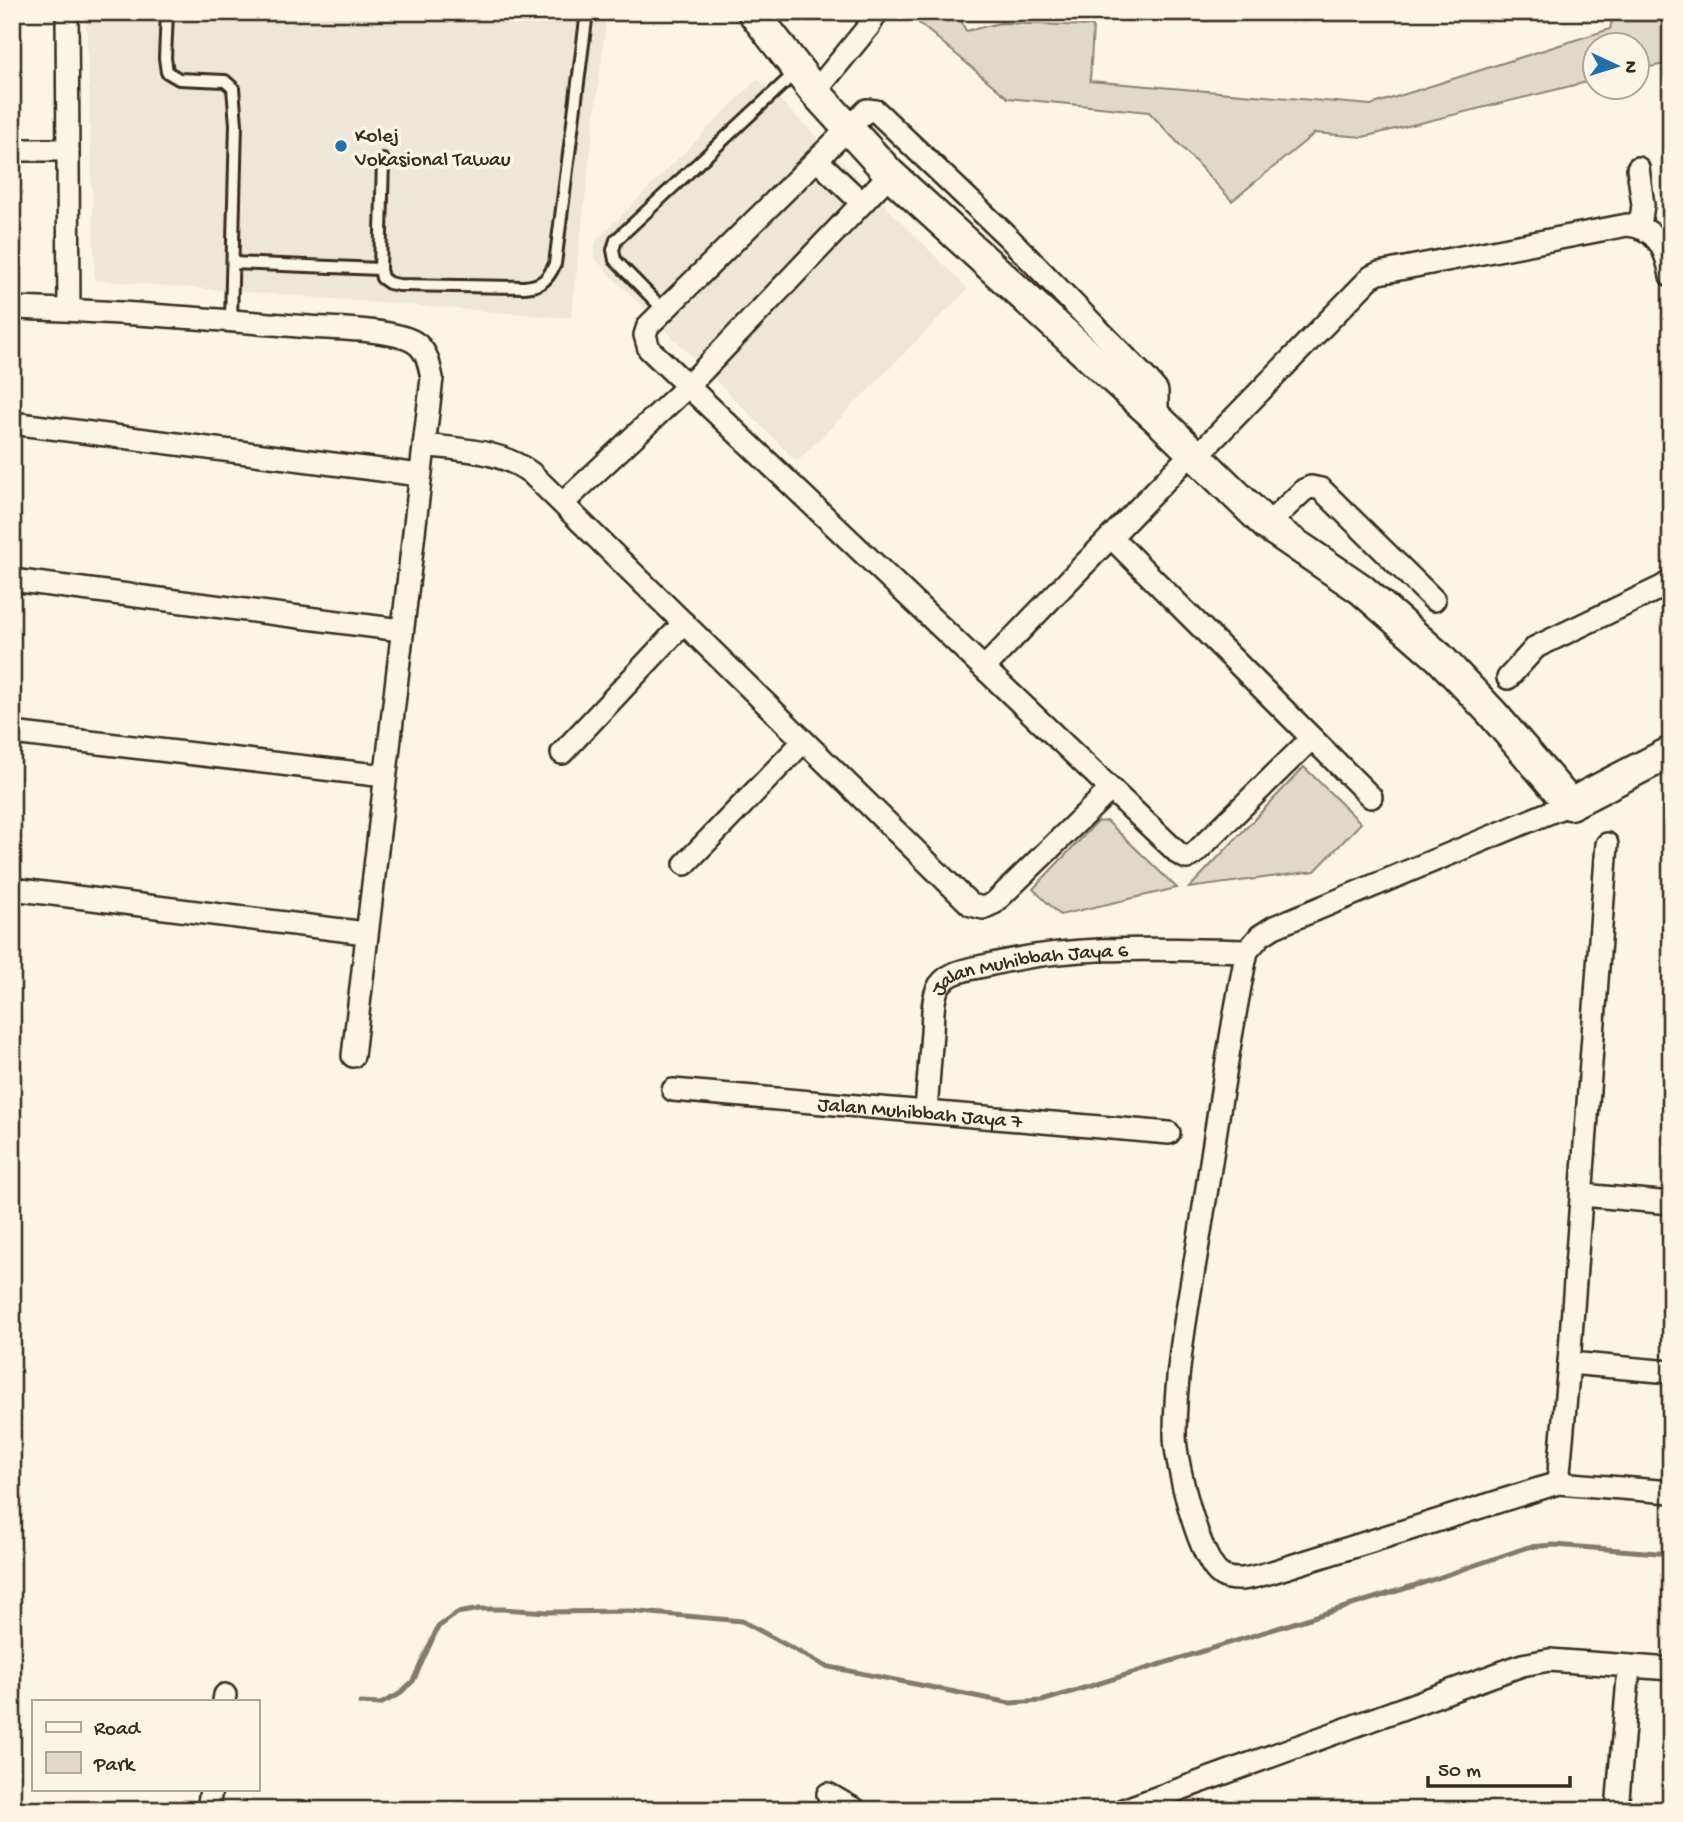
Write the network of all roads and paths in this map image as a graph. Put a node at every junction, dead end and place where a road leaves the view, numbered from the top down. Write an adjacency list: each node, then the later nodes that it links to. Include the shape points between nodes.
1 (67, 12): 9 (street)
2 (167, 12): 16 (lane, via 167,72 179,79 225,81 233,88)
3 (587, 12): 17 (lane, via 555,264 548,278 537,286 524,287 398,285 382,278)
4 (877, 12): 6 (street, via 869,26)
5 (760, 15): 6 (street)
6 (806, 81): 7 (street); 21 (lane, via 616,240 615,260)
7 (848, 129): 11 (street); 13 (street); 24 (street, via 867,110 884,117 1145,377 1157,391)
8 (12, 150): 9 (street)
9 (68, 150): 20 (street)
10 (383, 160): 17 (lane)
11 (817, 160): 14 (street); 21 (street)
12 (1638, 168): 15 (street, via 1643,205)
13 (890, 174): 14 (street); 24 (street)
14 (862, 203): 23 (street)
15 (1640, 226): 18 (street, via 1663,246); 27 (street, via 1613,227 1371,277)
16 (233, 263): 17 (lane); 22 (lane)
17 (380, 268)
18 (1671, 276)
19 (12, 308): 20 (street)
20 (69, 310): 22 (street)
21 (664, 310): 23 (street, via 648,326 646,342)
22 (231, 320): 26 (street, via 366,331 414,342 426,354 432,378)
23 (688, 386): 29 (street); 37 (street)
24 (1157, 418): 27 (street)
25 (12, 423): 28 (street)
26 (424, 446): 28 (street); 29 (street, via 509,458)
27 (1194, 455): 30 (street); 31 (street)
28 (420, 475): 36 (street)
29 (563, 503): 35 (street)
30 (1266, 525): 34 (street, via 1304,490 1316,488); 47 (street, via 1361,589 1440,658)
31 (1111, 537): 37 (street); 40 (street)
32 (12, 580): 36 (street)
33 (1671, 581): 38 (street, via 1536,648)
34 (1434, 600)
35 (684, 623): 41 (street); 42 (street)
36 (401, 630): 44 (street)
37 (985, 667): 45 (street)
38 (1508, 678)
39 (12, 733): 44 (street)
40 (1312, 738): 45 (street, via 1187,858); 46 (street)
41 (803, 742): 45 (street, via 971,905 983,908 995,903); 49 (street)
42 (562, 752)
43 (1671, 752): 47 (street)
44 (385, 776): 51 (street)
45 (1111, 789)
46 (1371, 797)
47 (1570, 804): 52 (street, via 1274,927)
48 (1607, 844): 57 (street)
49 (685, 864)
50 (12, 889): 51 (street)
51 (366, 933): 53 (street)
52 (1247, 951): 55 (street, Jalan Muhibbah Jaya 6, via 1064,951 946,977 937,989 934,1008); 61 (street, via 1187,1315 1176,1409 1175,1439 1185,1494 1212,1566 1221,1575 1253,1577)
53 (353, 1056)
54 (673, 1090): 55 (street, Jalan Muhibbah Jaya 7)
55 (926, 1111): 56 (street, Jalan Muhibbah Jaya 7)
56 (1169, 1133)
57 (1582, 1195): 58 (street); 59 (street)
58 (1671, 1203)
59 (1569, 1363): 60 (street); 61 (street)
60 (1671, 1372)
61 (1558, 1483): 62 (street)
62 (1671, 1492)
63 (1629, 1666): 64 (street); 69 (street, via 1549,1660 1522,1665); 70 (street)
64 (1671, 1670)
65 (211, 1790): 67 (street)
66 (828, 1794): 68 (street)
67 (208, 1810)
68 (856, 1810)
69 (1123, 1810)
70 (1617, 1810)

